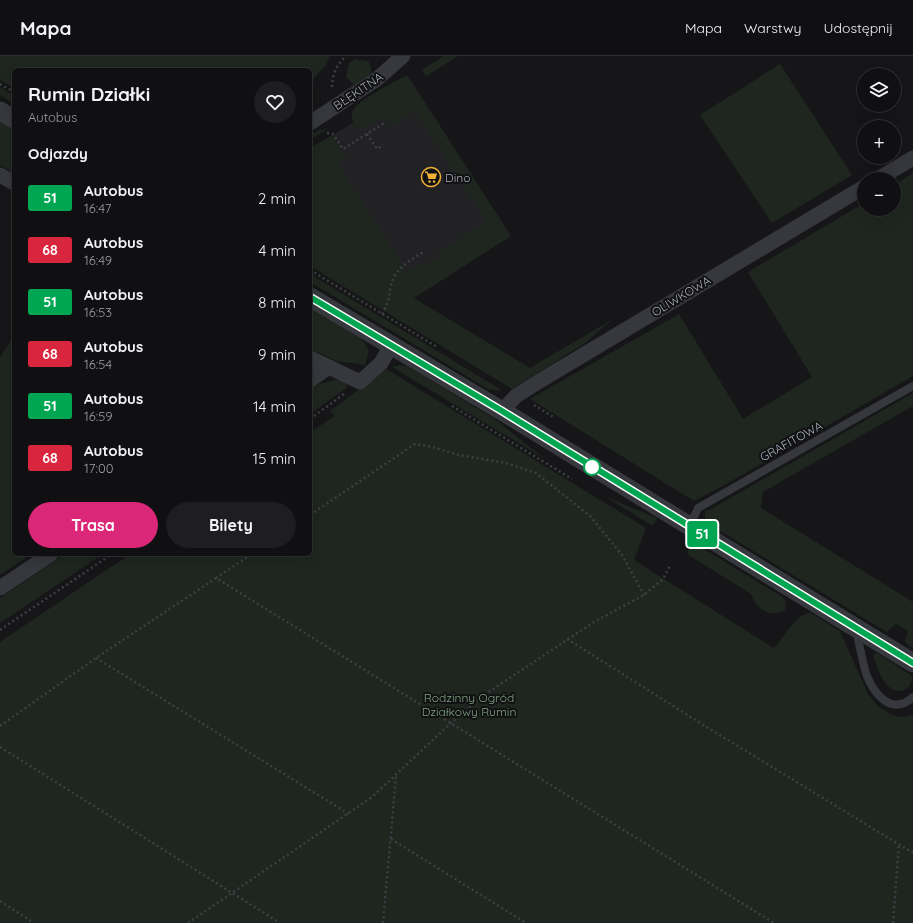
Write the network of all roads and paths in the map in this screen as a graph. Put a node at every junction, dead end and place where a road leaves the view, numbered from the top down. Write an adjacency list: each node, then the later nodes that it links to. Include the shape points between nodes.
1 (346, 56): 5 (path, via 336,69 332,81)
2 (403, 56): 5 (street, BŁĘKITNA, via 376,79)
3 (0, 84): 4 (path)
4 (12, 91)
5 (332, 109): 8 (street, BŁĘKITNA)
6 (0, 111): 7 (street)
7 (12, 118)
8 (312, 122)
9 (386, 122): 10 (path)
10 (367, 134): 11 (path, via 343,149 333,134 327,133); 12 (path, via 377,149)
11 (322, 137)
12 (383, 145)
13 (913, 158): 14 (street)
14 (890, 172)
15 (0, 175): 16 (street)
16 (12, 182)
17 (857, 191): 28 (street, OLIWKOWA, via 538,382 516,396)
18 (423, 252): 20 (path, via 402,265 397,272 387,307)
19 (312, 298): 21 (street)
20 (382, 314)
21 (391, 346): 25 (street, via 381,363); 28 (street)
22 (312, 359): 23 (street)
23 (329, 367): 24 (street); 25 (street)
24 (312, 379)
25 (360, 382): 29 (path)
26 (913, 386): 32 (lane, GRAFITOWA, via 698,508)
27 (452, 406): 30 (path)
28 (502, 411): 32 (street)
29 (312, 418)
30 (574, 480)
31 (312, 514): 39 (path, via 415,444 506,463 536,473 590,516 622,555)
32 (690, 526): 40 (street)
33 (48, 556): 38 (street)
34 (109, 556): 41 (path)
35 (249, 556): 37 (path)
36 (670, 566): 39 (path, via 663,579)
37 (216, 578): 43 (path); 46 (path)
38 (0, 588)
39 (644, 595): 42 (path)
40 (855, 628): 44 (street); 45 (lane, via 867,676 877,693 885,702 893,705 904,704)
41 (0, 630)
42 (567, 639): 46 (path, via 487,693); 52 (path)
43 (96, 658): 47 (path); 50 (path)
44 (913, 663)
45 (913, 697)
46 (451, 723): 49 (path); 61 (path)
47 (0, 726)
48 (0, 747): 54 (path)
49 (396, 775): 50 (path); 51 (path)
50 (349, 814): 54 (path)
51 (391, 840): 59 (path); 60 (path)
52 (899, 844): 53 (path); 62 (path)
53 (913, 852)
54 (232, 894): 57 (path); 58 (path)
55 (0, 901): 56 (path)
56 (34, 923)
57 (188, 923)
58 (280, 923)
59 (383, 923)
60 (526, 923)
61 (774, 923)
62 (893, 923)

